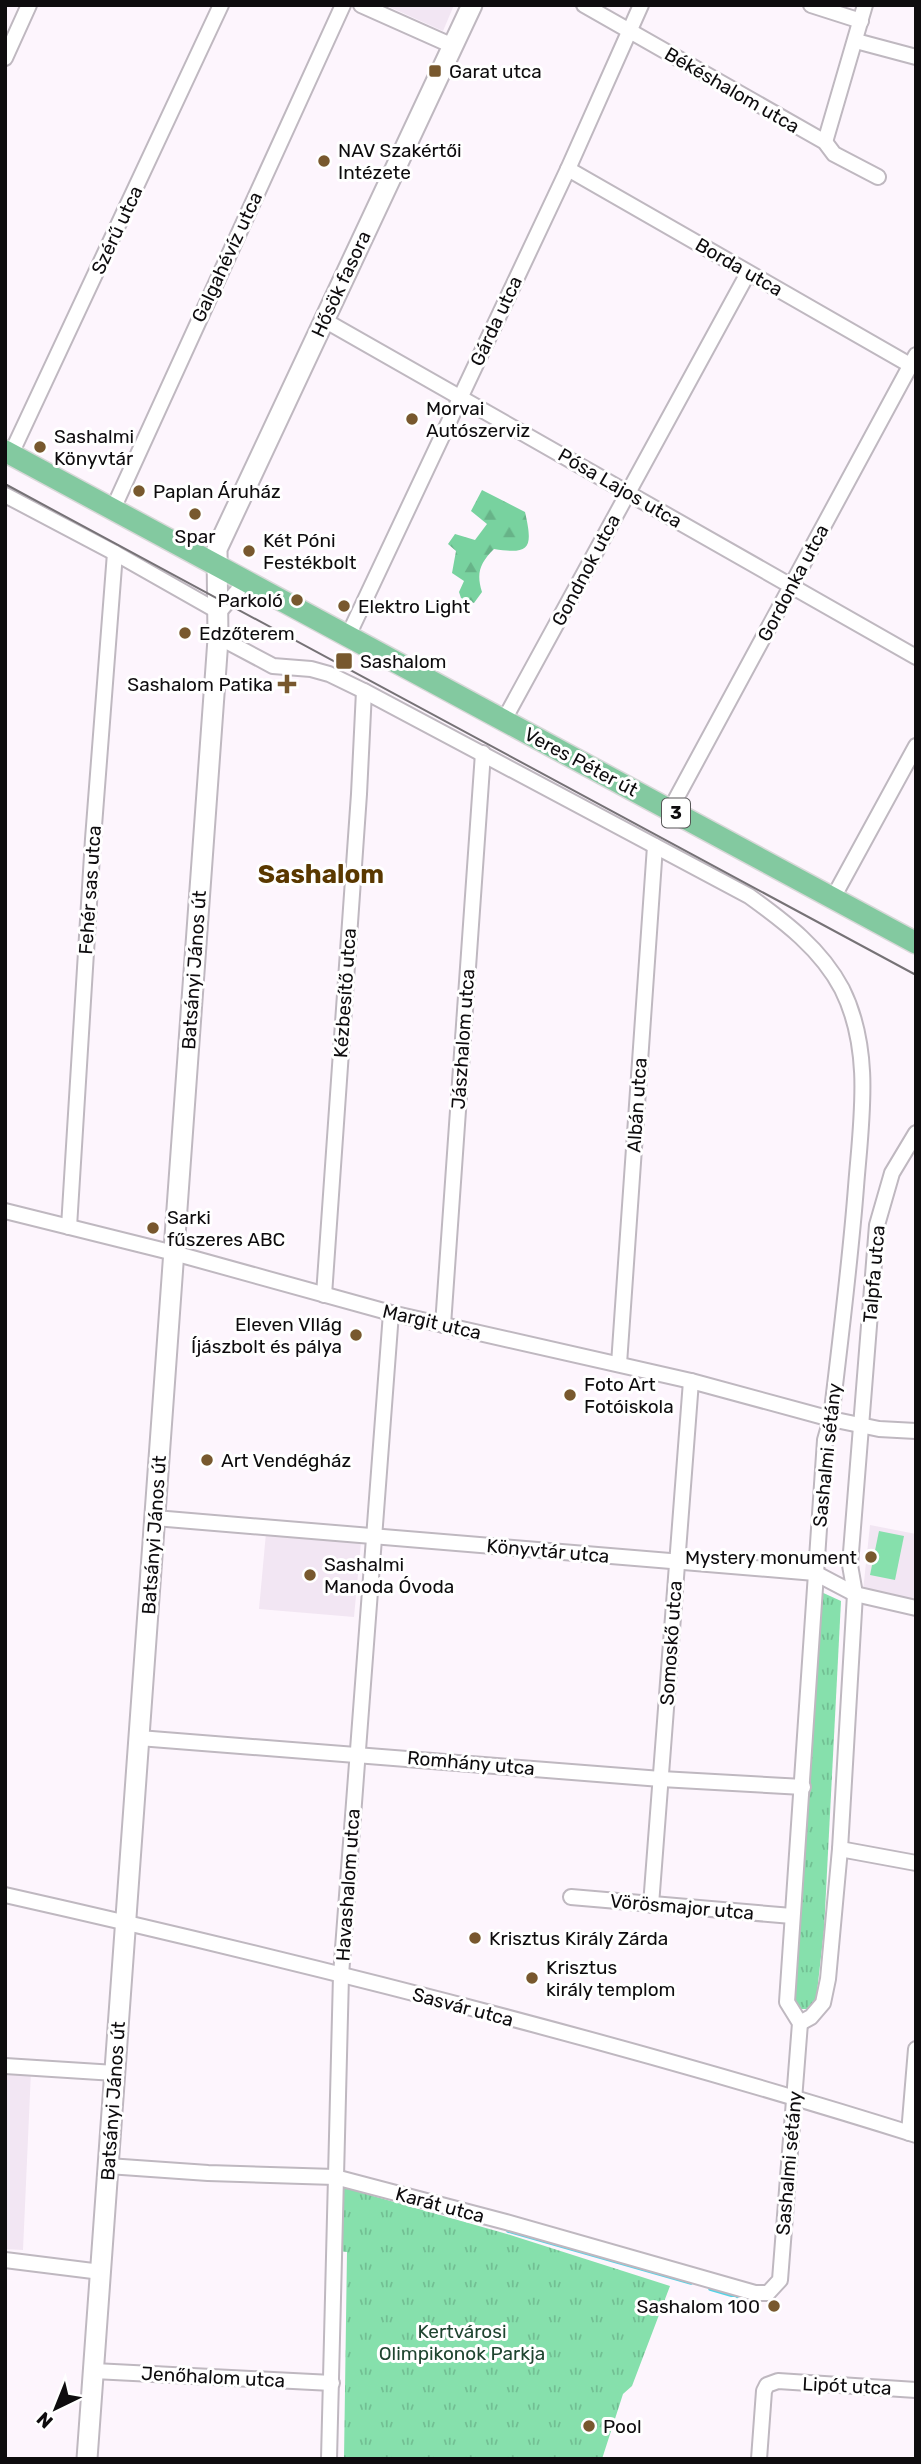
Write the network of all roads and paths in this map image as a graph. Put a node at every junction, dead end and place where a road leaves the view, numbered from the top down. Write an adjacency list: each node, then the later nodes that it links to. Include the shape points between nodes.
1 (29, 5): 15 (street)
2 (221, 5): 23 (street, Szérű utca)
3 (343, 5): 26 (street, Galgahévíz utca)
4 (361, 5): 13 (street)
5 (472, 5): 13 (street, Hősök fasora)
6 (584, 5): 11 (street, Békéshalom utca)
7 (641, 5): 11 (street, Gárda utca)
8 (811, 5): 10 (street)
9 (865, 5): 10 (street)
10 (861, 21): 12 (street)
11 (629, 31): 16 (street, Békéshalom utca); 17 (street, Gárda utca)
12 (856, 41): 14 (street); 16 (street)
13 (453, 46): 20 (street, Hősök fasora)
14 (916, 57)
15 (5, 58)
16 (825, 142): 18 (street, Békéshalom utca, via 834,154)
17 (568, 169): 19 (street, Borda utca); 22 (street, Gárda utca)
18 (878, 177)
19 (748, 273): 21 (street, Borda utca); 24 (street, Gondnok utca)
20 (324, 320): 22 (street, Pósa Lajos utca); 28 (street, Hősök fasora, via 219,545)
21 (913, 360): 30 (street, Gordonka utca)
22 (461, 397): 24 (street, Pósa Lajos utca); 32 (street, Gárda utca)
23 (8, 453): 26 (main road, Veres Péter út / 3)
24 (627, 493): 30 (street, Pósa Lajos utca); 36 (street, Gondnok utca)
25 (5, 495): 27 (street)
26 (113, 509): 28 (main road, Veres Péter út / 3)
27 (115, 553): 31 (street); 46 (street, Fehér sas utca)
28 (216, 564): 29 (main road, Veres Péter út / 3); 31 (street, Hősök fasora)
29 (246, 581): 31 (street); 32 (main road, Veres Péter út / 3)
30 (792, 586): 34 (street, Pósa Lajos utca); 39 (street, Gordonka utca)
31 (219, 612): 33 (street, Batsányi János út)
32 (348, 636): 36 (main road, Veres Péter út / 3)
33 (218, 639): 35 (street, Veres Péter út, via 273,666 312,669); 49 (street, Batsányi János út)
34 (916, 657)
35 (364, 691): 38 (street, Veres Péter út); 50 (street, Kézbesítő utca)
36 (505, 720): 39 (main road, Veres Péter út / 3)
37 (916, 746): 41 (street)
38 (484, 753): 40 (street, Veres Péter út); 52 (street, Jászhalom utca)
39 (670, 810): 41 (main road, Veres Péter út / 3)
40 (655, 846): 42 (street, Veres Péter út); 53 (street, Albán utca)
41 (833, 898): 43 (main road, Veres Péter út / 3)
42 (773, 914): 47 (street, Sashalmi sétány, via 804,939 833,973 858,1036 863,1091)
43 (916, 943)
44 (914, 1137): 48 (street, Talpfa utca, via 892,1173)
45 (5, 1211): 46 (street, Margit utca)
46 (69, 1227): 49 (street, Margit utca)
47 (851, 1245): 48 (street); 55 (street, Sashalmi sétány)
48 (875, 1248): 56 (street, Talpfa utca)
49 (174, 1253): 50 (street, Margit utca); 58 (street, Batsányi János út)
50 (324, 1295): 51 (street, Margit utca)
51 (391, 1313): 52 (street, Margit utca); 59 (street, Havashalom utca)
52 (443, 1325): 53 (street, Margit utca)
53 (619, 1364): 54 (street, Margit utca)
54 (691, 1381): 55 (street, Margit utca); 60 (street, Somoskő utca)
55 (831, 1419): 56 (street, Margit utca); 61 (street, Sashalmi sétány, via 825,1440)
56 (861, 1424): 57 (street, Margit utca); 62 (street, Sashalmi sétány, via 850,1565)
57 (916, 1431)
58 (155, 1518): 59 (street, Könyvtár utca); 64 (street, Batsányi János út)
59 (373, 1536): 60 (street, Könyvtár utca); 65 (street, Havashalom utca)
60 (677, 1563): 61 (street, Könyvtár utca); 66 (street, Somoskő utca)
61 (815, 1573): 62 (street); 67 (street, Sashalmi sétány)
62 (855, 1594): 63 (street); 68 (street, Sashalmi sétány)
63 (916, 1608)
64 (139, 1738): 65 (street, Romhány utca); 74 (street, Batsányi János út)
65 (358, 1754): 66 (street, Romhány utca); 75 (street, Havashalom utca)
66 (661, 1779): 67 (street, Romhány utca); 72 (street, Somoskő utca)
67 (803, 1787): 73 (street, Sashalmi sétány)
68 (840, 1849): 69 (street); 76 (street, Sashalmi sétány, via 823,2003)
69 (916, 1863)
70 (5, 1895): 74 (street, Sasvár utca)
71 (571, 1897): 72 (street, Vörösmajor utca)
72 (651, 1906): 73 (street, Vörösmajor utca)
73 (793, 1916): 76 (street, Sashalmi sétány, via 787,2001)
74 (125, 1923): 75 (street, Sasvár utca); 79 (street, Batsányi János út)
75 (341, 1975): 80 (street, Sasvár utca); 83 (street, Havashalom utca)
76 (800, 2023): 80 (street, Sashalmi sétány)
77 (916, 2049): 81 (street)
78 (5, 2066): 79 (street)
79 (115, 2073): 82 (street, Batsányi János út)
80 (795, 2099): 81 (street, Sasvár utca); 86 (street, Sashalmi sétány, via 780,2280)
81 (913, 2134)
82 (108, 2166): 83 (street, Karát utca); 85 (street, Batsányi János út)
83 (335, 2177): 86 (street, Karát utca); 88 (street, Havashalom utca)
84 (5, 2260): 85 (street)
85 (101, 2272): 87 (street, Batsányi János út)
86 (763, 2294)
87 (94, 2371): 88 (street, Jenőhalom utca); 90 (street, Batsányi János út)
88 (332, 2383): 91 (street, Havashalom utca)
89 (916, 2390): 92 (street, Lipót utca, via 778,2381 767,2385)
90 (88, 2459)
91 (329, 2459)
92 (759, 2459)

